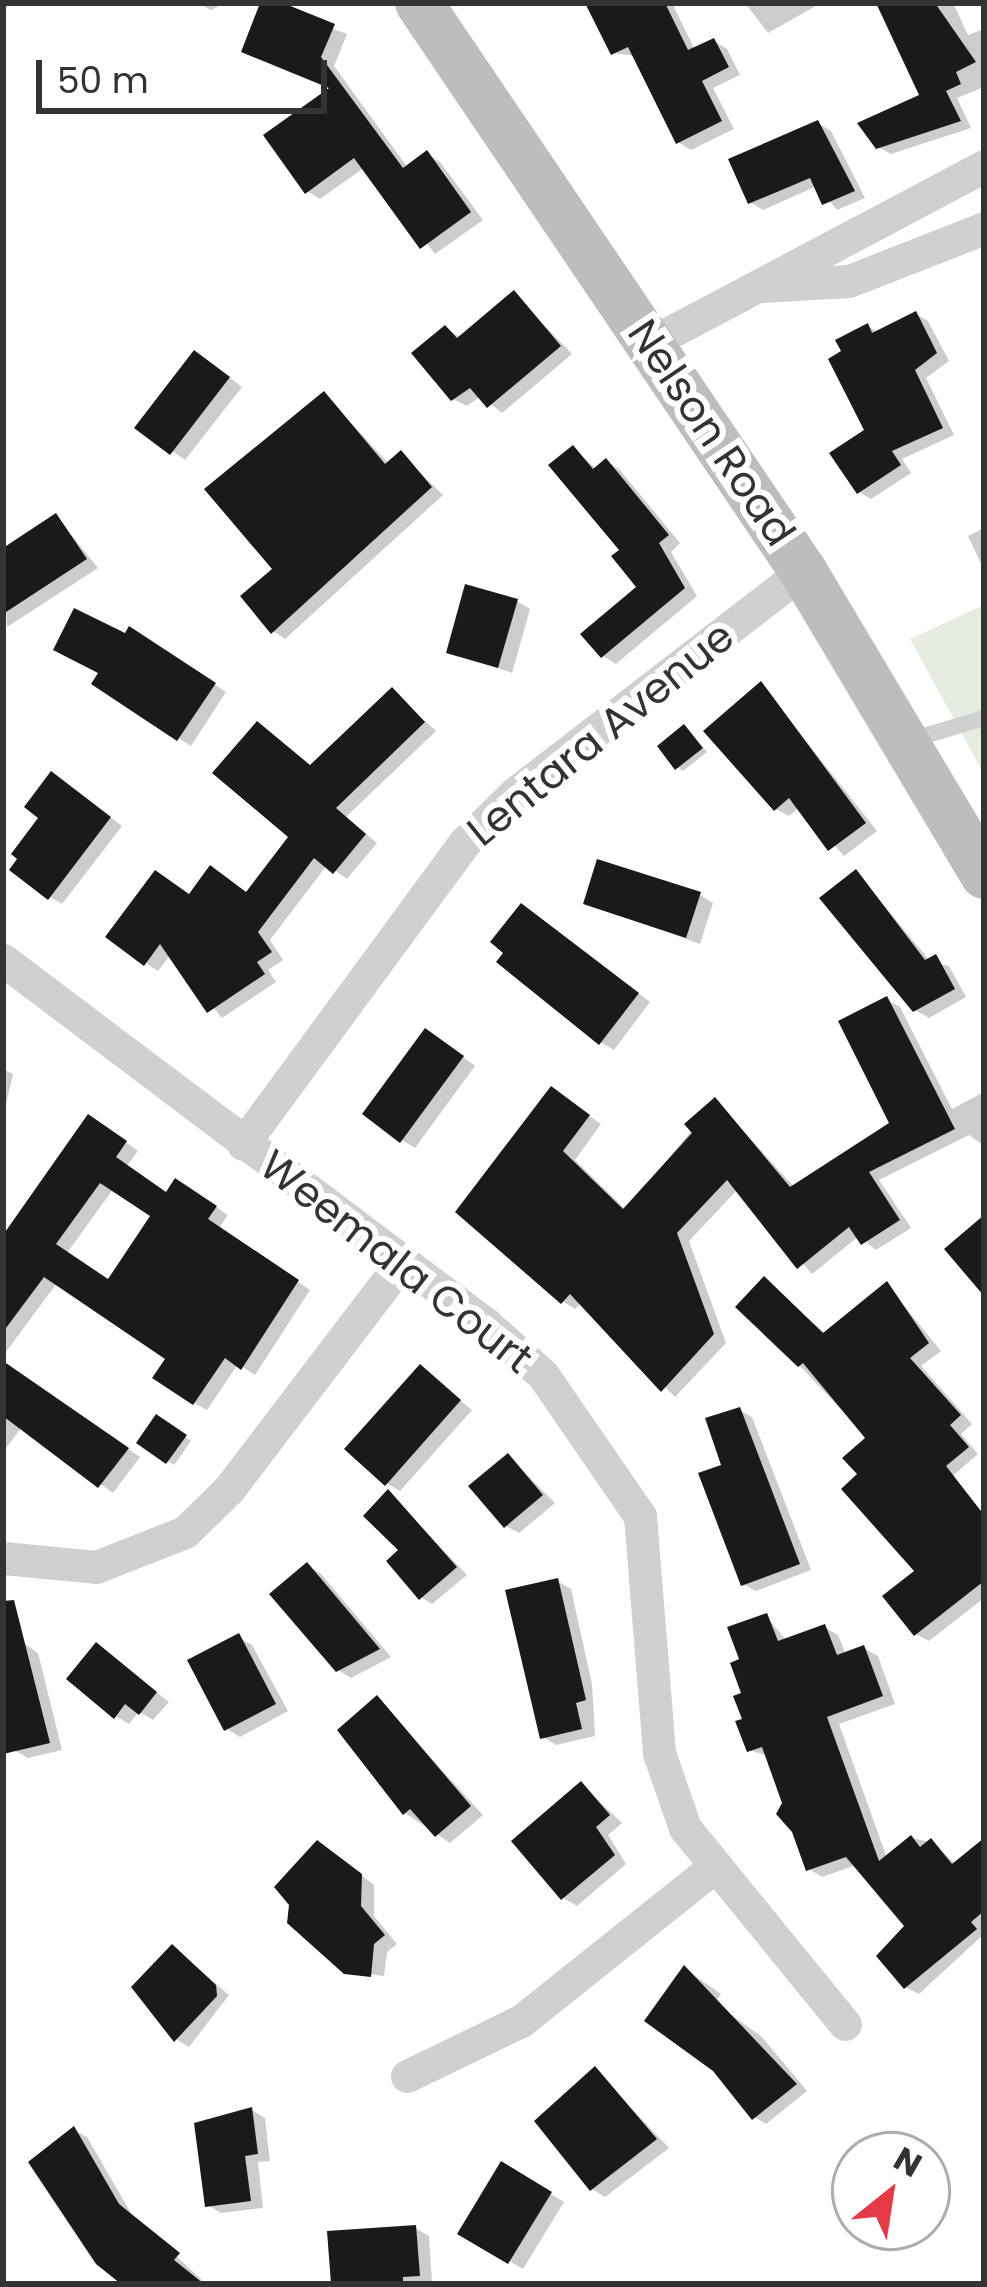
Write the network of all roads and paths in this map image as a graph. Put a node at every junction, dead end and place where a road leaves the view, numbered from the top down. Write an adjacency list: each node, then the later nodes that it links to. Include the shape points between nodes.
1 (419, 3): 5 (main road, Nelson Road)
2 (984, 166): 4 (street)
3 (984, 228): 4 (street, via 849,281)
4 (754, 286): 5 (street)
5 (650, 343): 6 (main road, Nelson Road)
6 (803, 571): 8 (main road, Nelson Road); 11 (street, Lentara Avenue, via 515,793 464,843)
7 (984, 718): 8 (lane)
8 (906, 741): 9 (main road, Nelson Road)
9 (984, 875)
10 (3, 960): 11 (street, Weemala Court)
11 (243, 1144): 12 (street, Weemala Court)
12 (403, 1261): 13 (street, via 229,1490 185,1532 96,1568); 14 (street, Weemala Court, via 543,1376 627,1488 647,1546 659,1753 686,1828)
13 (3, 1558)
14 (713, 1868): 15 (street, Weemala Court); 16 (street, via 521,2021)
15 (845, 2024)
16 (407, 2076)

